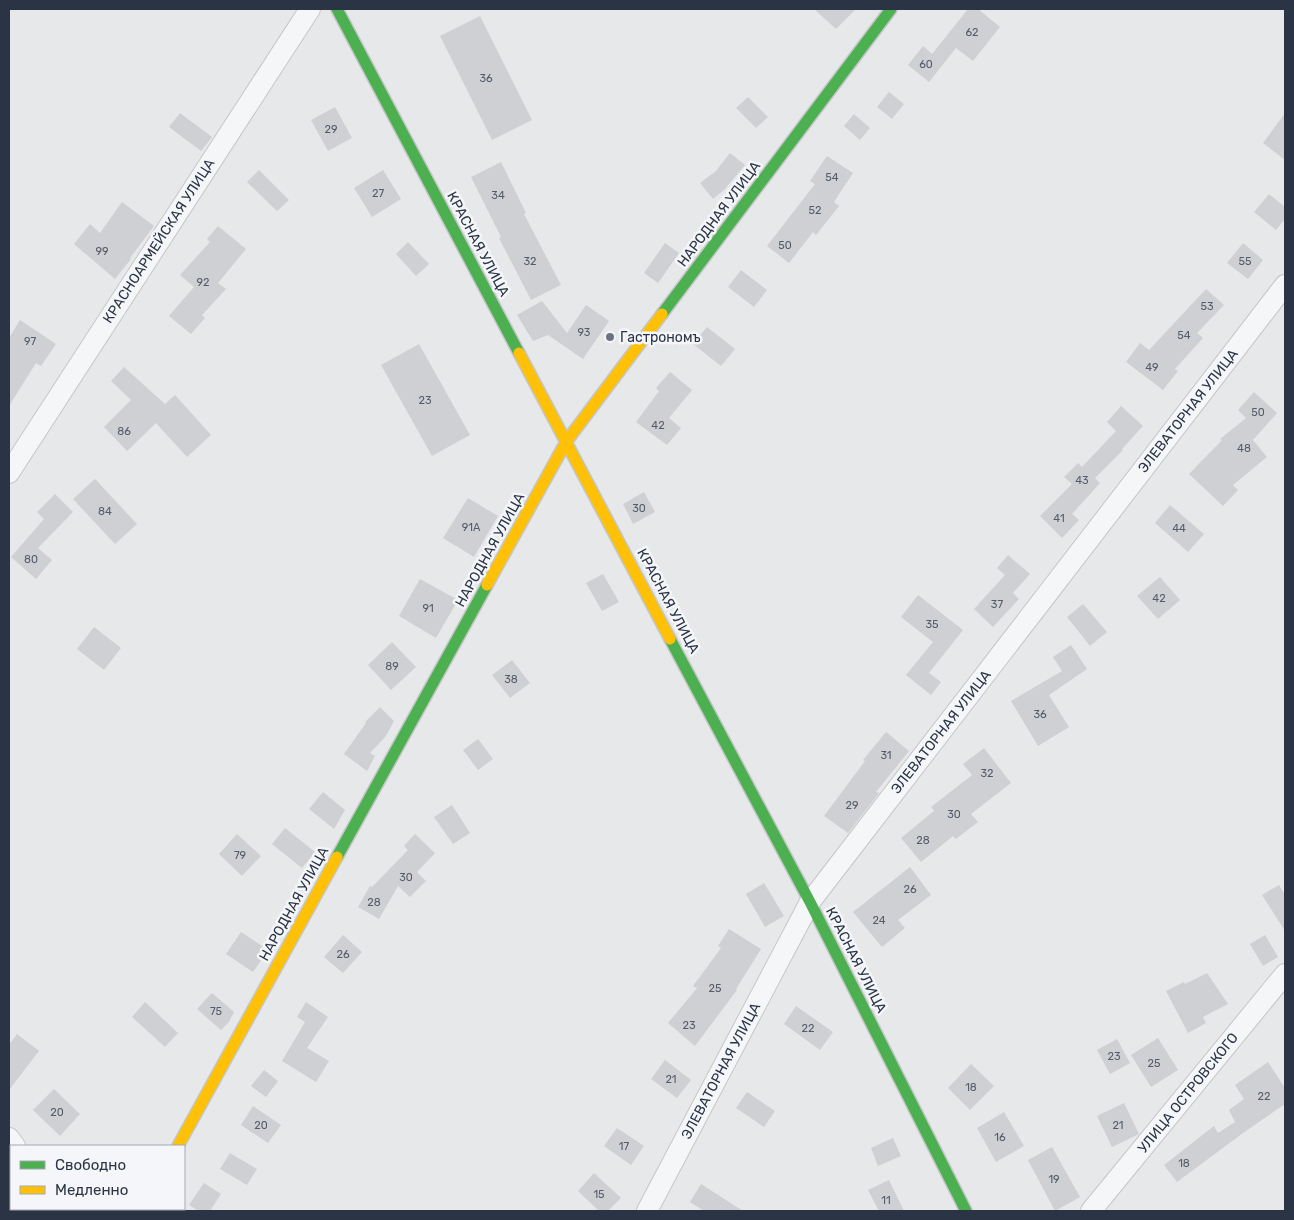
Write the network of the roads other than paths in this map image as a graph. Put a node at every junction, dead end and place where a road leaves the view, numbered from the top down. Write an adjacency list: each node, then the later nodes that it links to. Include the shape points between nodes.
1 (310, 9): 6 (street, КРАСНОАРМЕЙСКАЯ УЛИЦА)
2 (337, 9): 5 (street, КРАСНАЯ УЛИЦА)
3 (891, 9): 5 (street, НАРОДНАЯ УЛИЦА)
4 (1285, 286): 7 (street, ЭЛЕВАТОРНАЯ УЛИЦА)
5 (566, 442): 7 (street, КРАСНАЯ УЛИЦА); 9 (street, НАРОДНАЯ УЛИЦА)
6 (9, 473)
7 (810, 902): 10 (street, ЭЛЕВАТОРНАЯ УЛИЦА); 11 (street, КРАСНАЯ УЛИЦА)
8 (1285, 974): 12 (street, УЛИЦА ОСТРОВСКОГО)
9 (179, 1145)
10 (648, 1211)
11 (966, 1211)
12 (1090, 1211)

